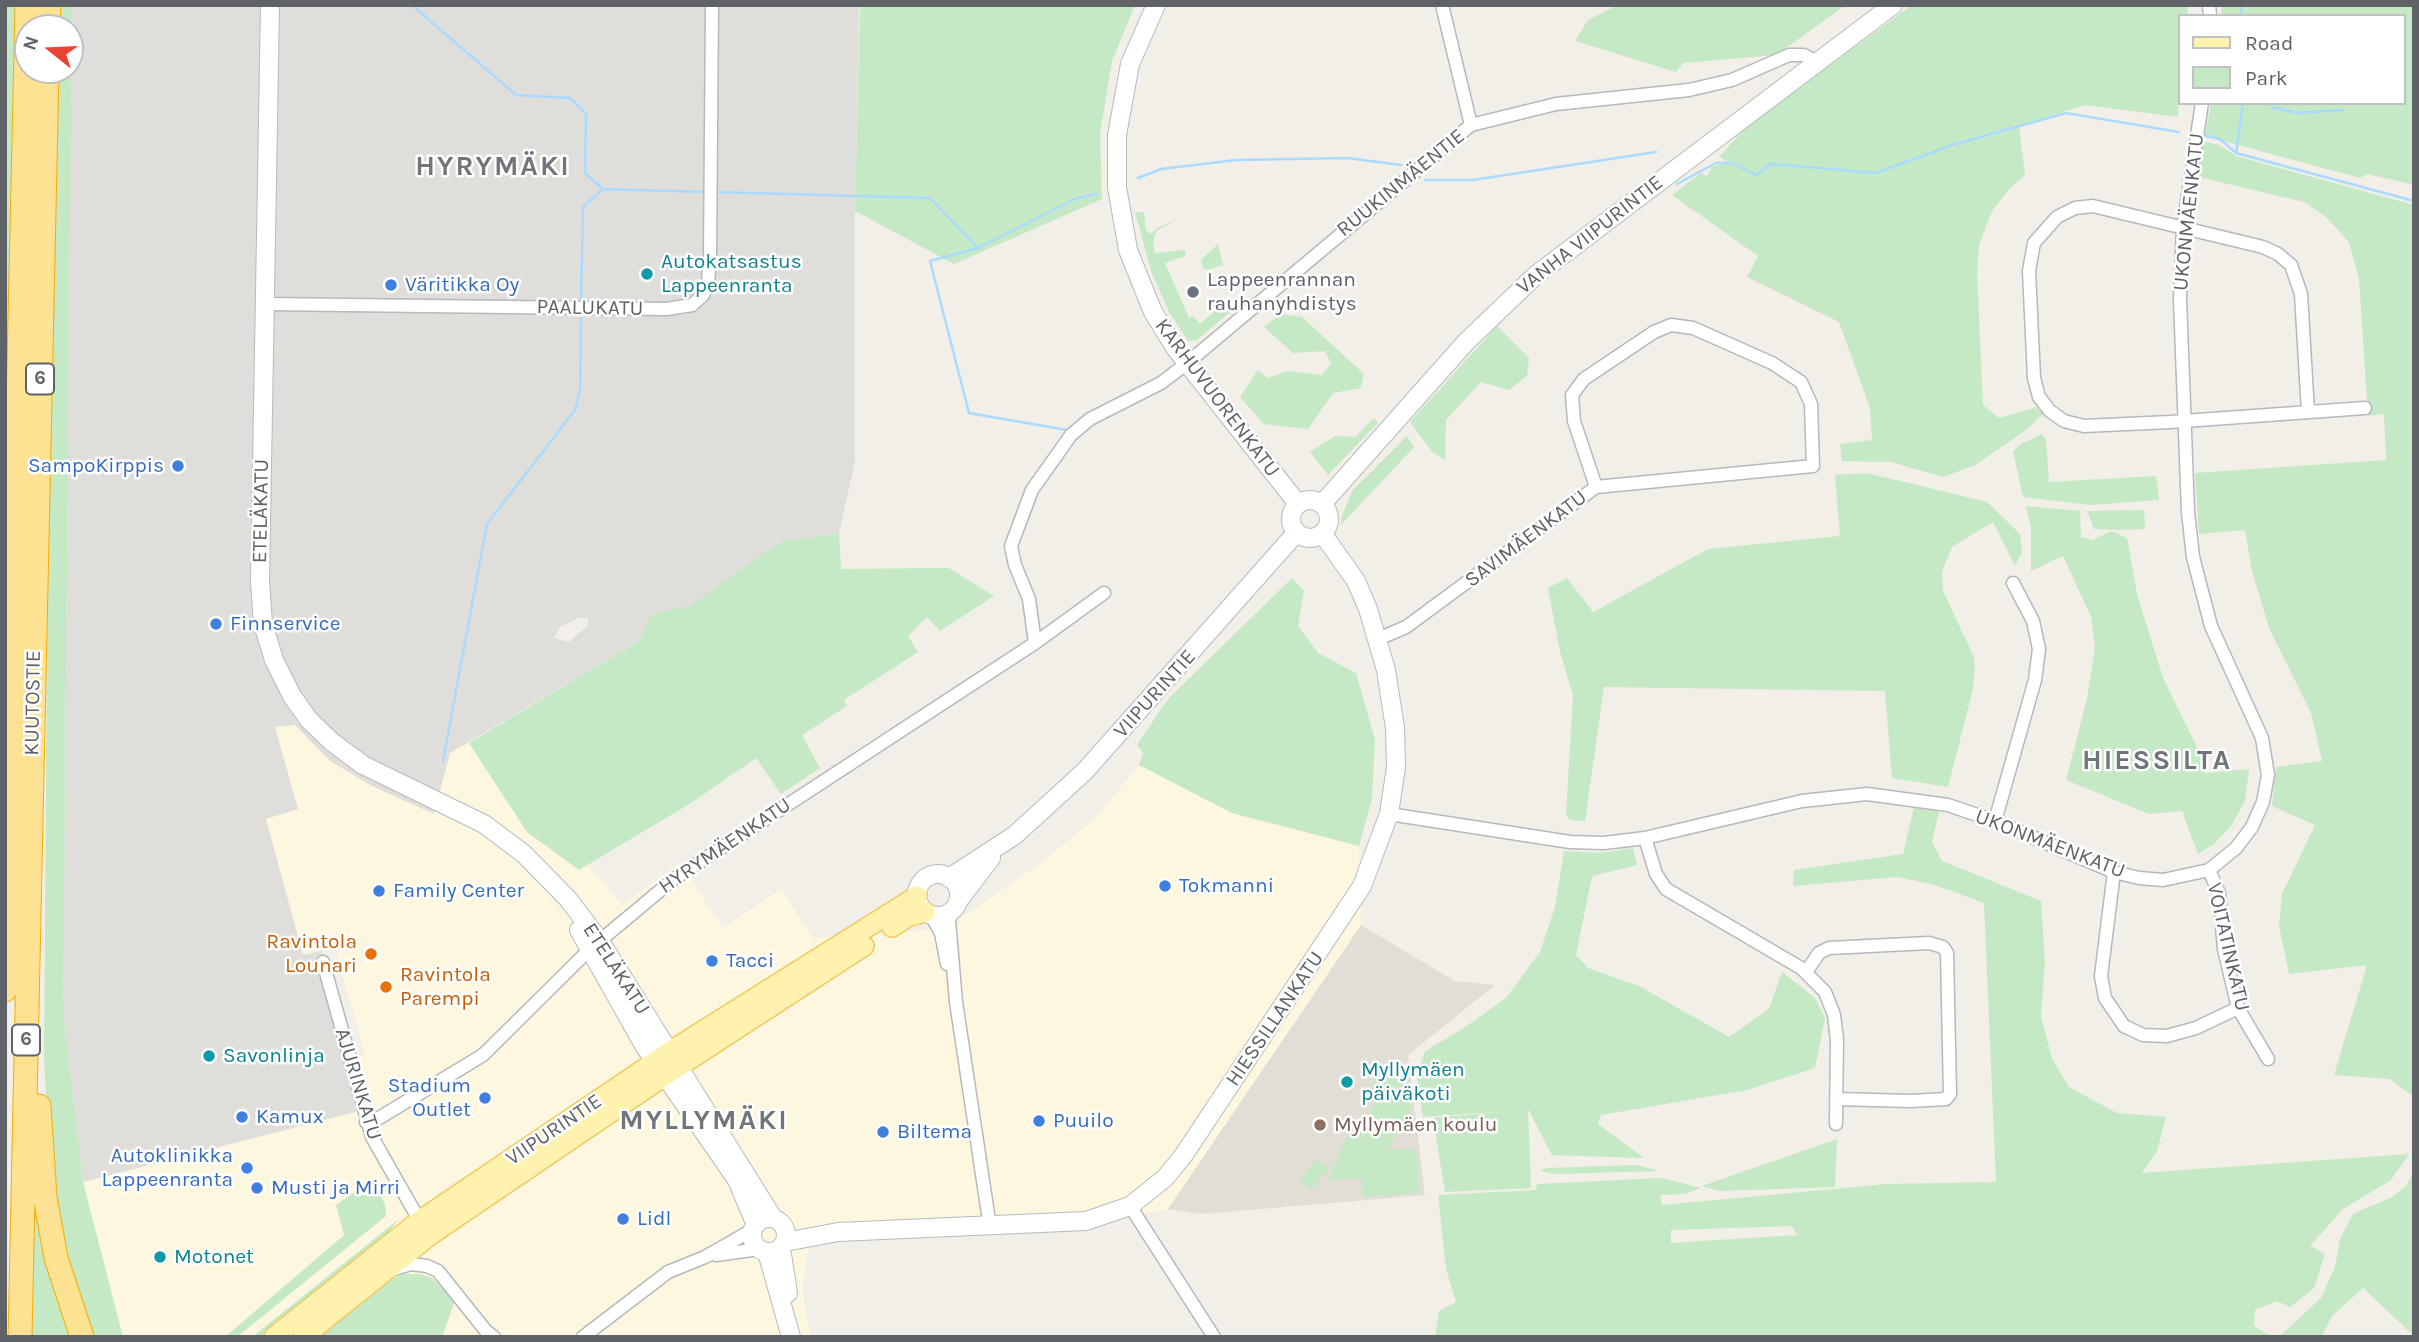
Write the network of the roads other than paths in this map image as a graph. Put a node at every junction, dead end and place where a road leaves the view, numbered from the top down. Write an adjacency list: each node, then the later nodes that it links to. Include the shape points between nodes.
1 (27, 5): 29 (highway, KUUTOSTIE / 6)
2 (270, 5): 12 (street, ETELÄKATU)
3 (712, 5): 12 (street, PAALUKATU, via 710,257 708,283 692,305 667,309)
4 (1156, 5): 13 (street, KARHUVUORENKATU, via 1125,81 1116,187 1138,281)
5 (1442, 5): 10 (street)
6 (1893, 5): 7 (street, VANHA VIIPURINTIE)
7 (1817, 62): 10 (street, RUUKINMÄENTIE, via 1804,55 1789,55 1732,80 1689,90 1556,104); 19 (street, VANHA VIIPURINTIE, via 1570,248 1510,299)
8 (47, 84): 26 (highway, KUUTOSTIE / 6)
9 (2202, 105): 11 (street, UKONMÄENKATU)
10 (1471, 125): 13 (street, RUUKINMÄENTIE)
11 (2183, 228): 15 (street, via 2263,247 2291,265 2301,294); 16 (street, UKONMÄENKATU); 16 (street, via 2094,206 2076,208 2043,230 2034,243 2029,271 2034,378 2039,397 2050,411 2084,426)
12 (266, 304): 38 (street, ETELÄKATU, via 260,582 263,624 292,696 309,720 363,765 484,824 524,854 546,876)
13 (1186, 364): 18 (street, KARHUVUORENKATU); 25 (street, RUUKINMÄENTIE, via 1161,383 1090,419 1052,458 1032,490 1011,546 1029,599)
14 (2365, 408): 15 (street)
15 (2308, 412): 16 (street)
16 (2184, 421): 32 (street, UKONMÄENKATU, via 2188,512 2200,589 2211,626 2262,738 2268,775 2252,827 2236,848)
17 (1596, 487): 17 (street, SAVIMÄENKATU, via 1813,466 1811,404 1801,382 1772,363 1704,333 1671,325 1584,379 1572,395 1574,421); 24 (street, SAVIMÄENKATU, via 1417,619)
18 (1298, 504): 19 (street, via 1310,500); 20 (street, via 1291,515)
19 (1322, 504): 21 (street, via 1328,522)
20 (1297, 533): 21 (street, via 1309,538); 31 (street, VIIPURINTIE, via 1086,771)
21 (1322, 533): 24 (street, HIESSILLANKATU, via 1356,581)
22 (2012, 583): 28 (street, via 2033,621 2039,649 2035,680)
23 (1104, 593): 25 (street, HYRYMÄENKATU)
24 (1378, 639): 27 (street, HIESSILLANKATU, via 1395,728 1396,767)
25 (1035, 643): 38 (street, HYRYMÄENKATU, via 674,879)
26 (33, 743): 58 (highway, KUUTOSTIE / 6); 59 (highway, via 44,1184 56,1258)
27 (1389, 814): 30 (street, UKONMÄENKATU, via 1570,842); 49 (street, HIESSILLANKATU, via 1362,886 1281,1011 1183,1156 1165,1178)
28 (1995, 821): 30 (street, UKONMÄENKATU, via 1948,805 1867,794 1802,801); 33 (street, UKONMÄENKATU)
29 (8, 826): 34 (highway); 41 (highway, KUUTOSTIE / 6)
30 (1645, 838): 40 (street, via 1656,874 1666,889)
31 (1003, 845): 35 (street, VIIPURINTIE); 36 (street, VIIPURINTIE)
32 (2209, 870): 33 (street, UKONMÄENKATU, via 2162,880); 43 (street, VOITATINKATU, via 2219,893 2224,949)
33 (2114, 872): 43 (street, via 2101,976 2113,1014 2124,1026 2143,1035 2168,1036)
34 (5, 874)
35 (949, 878): 36 (street, via 958,891); 37 (street, via 930,876 921,884)
36 (955, 905): 37 (street, via 938,916); 42 (street, via 949,920)
37 (924, 907): 42 (street, via 941,933); 45 (main road, VIIPURINTIE)
38 (595, 945): 45 (street, ETELÄKATU); 47 (street, HYRYMÄENKATU, via 483,1055)
39 (323, 962): 47 (street, AJURINKATU)
40 (1806, 972): 46 (street, via 1825,992 1834,1015); 46 (street, via 1819,953 1829,948 1929,943 1947,953 1950,1094 1946,1099 1911,1101)
41 (5, 990)
42 (956, 1002): 51 (street)
43 (2238, 1009): 44 (street, VOITATINKATU)
44 (2268, 1059)
45 (667, 1064): 50 (street, ETELÄKATU); 52 (main road, VIIPURINTIE)
46 (1836, 1099): 48 (street)
47 (366, 1122): 52 (street, AJURINKATU)
48 (1836, 1124)
49 (1130, 1206): 51 (street, HIESSILLANKATU, via 1086,1221); 64 (street)
50 (766, 1224): 53 (street, HIESSILLANKATU); 54 (street, via 786,1232); 54 (street, via 752,1236); 55 (street, HIESSILLANKATU)
51 (990, 1227): 53 (street, HIESSILLANKATU)
52 (424, 1229): 56 (main road, VIIPURINTIE); 60 (main road, VIIPURINTIE)
53 (838, 1232): 54 (street, HIESSILLANKATU)
54 (773, 1248): 55 (street, HIESSILLANKATU); 57 (street)
55 (705, 1257): 63 (street, HIESSILLANKATU, via 668,1272)
56 (383, 1272): 61 (main road, VIIPURINTIE); 62 (street, via 411,1264 438,1271)
57 (790, 1331)
58 (20, 1337)
59 (82, 1337)
60 (274, 1337)
61 (303, 1337)
62 (494, 1337)
63 (583, 1337)
64 (1214, 1337)

